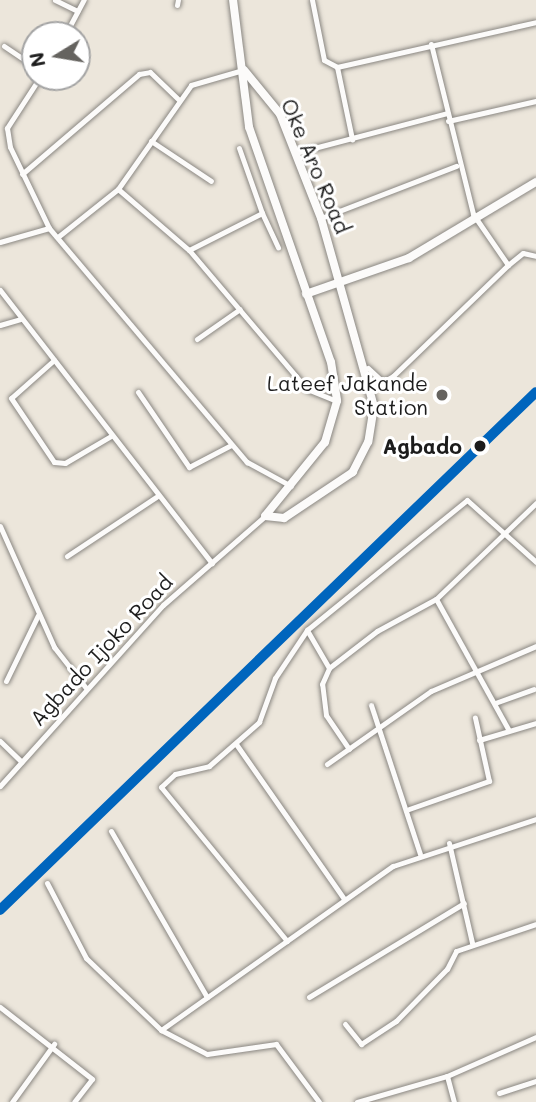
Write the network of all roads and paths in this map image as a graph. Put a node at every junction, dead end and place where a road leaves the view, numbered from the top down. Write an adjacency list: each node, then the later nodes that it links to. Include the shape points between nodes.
1 (55, 0): 5 (street)
2 (83, 0): 5 (street)
3 (233, 0): 12 (main road, Oke Aro Road)
4 (312, 0): 11 (street, via 324,60)
5 (78, 11): 6 (street)
6 (73, 21)
7 (536, 22): 8 (street)
8 (430, 44): 11 (street); 16 (street)
9 (4, 46): 10 (street)
10 (21, 58)
11 (337, 67): 18 (street)
12 (244, 70): 14 (street, via 191,85); 21 (main road, Oke Aro Road, via 279,114); 39 (main road, Oke Aro Road, via 259,163)
13 (31, 91): 23 (street, via 8,128)
14 (179, 100): 19 (street); 23 (street, via 150,72 139,74)
15 (536, 101): 17 (street)
16 (447, 113): 17 (street); 18 (street)
17 (448, 121): 22 (street)
18 (352, 139): 21 (street)
19 (151, 141): 24 (street); 26 (street)
20 (239, 148): 27 (street)
21 (295, 153): 29 (main road, Oke Aro Road)
22 (456, 166): 28 (street); 29 (street)
23 (22, 174): 30 (street)
24 (211, 181)
25 (536, 182): 28 (main road)
26 (118, 189): 31 (street); 34 (street)
27 (262, 213): 33 (street); 34 (street)
28 (473, 214): 36 (street); 37 (main road, via 409,258)
29 (321, 218): 37 (main road, Oke Aro Road)
30 (49, 228): 31 (street); 32 (street)
31 (59, 236): 49 (street)
32 (0, 242)
33 (278, 247)
34 (189, 250): 40 (street)
35 (536, 256): 36 (street, via 523,253)
36 (508, 265): 45 (street, via 393,376 383,382)
37 (343, 284): 39 (main road); 45 (main road, Agbado Ijoko Road)
38 (0, 290): 41 (street)
39 (306, 294): 47 (main road, Agbado Ijoko Road, via 331,362)
40 (240, 309): 43 (street); 47 (street, via 307,389)
41 (21, 319): 42 (street); 44 (street)
42 (0, 325)
43 (197, 340)
44 (54, 360): 48 (street); 48 (street, via 11,398 54,463 65,463)
45 (368, 368): 53 (main road, Agbado Ijoko Road, via 374,406 368,442 353,472 284,518)
46 (138, 392): 49 (street, via 189,467)
47 (337, 401): 50 (main road, Agbado Ijoko Road, via 325,442)
48 (111, 436): 51 (street)
49 (231, 445): 50 (street, via 247,463)
50 (291, 486): 53 (main road, Agbado Ijoko Road)
51 (156, 496): 56 (street); 58 (street)
52 (536, 503): 55 (street)
53 (265, 516): 58 (street, Agbado Ijoko Road)
54 (0, 526): 60 (street)
55 (505, 536): 57 (street); 59 (street); 61 (street, via 467,500)
56 (67, 556)
57 (536, 562)
58 (212, 563): 66 (street, Agbado Ijoko Road, via 168,599)
59 (436, 599): 63 (street, via 377,631); 64 (street)
60 (38, 615): 65 (street); 66 (street)
61 (307, 630): 63 (street); 76 (street, via 275,678 259,722)
62 (536, 646): 64 (street)
63 (329, 668): 77 (street, via 322,684 326,715)
64 (478, 671): 68 (street); 73 (street, via 431,691)
65 (6, 681)
66 (86, 688): 78 (street, Agbado Ijoko Road)
67 (534, 688): 68 (street)
68 (495, 703): 72 (street)
69 (371, 705): 73 (street)
70 (475, 718): 74 (street)
71 (536, 723): 72 (street)
72 (508, 729): 74 (street)
73 (380, 731): 77 (street); 81 (street)
74 (479, 740): 81 (street, via 489,781)
75 (0, 741): 78 (street)
76 (236, 744): 87 (street); 90 (street, via 209,766 175,774 161,787)
77 (349, 749): 79 (street)
78 (22, 762): 80 (street, Agbado Ijoko Road)
79 (327, 764)
80 (0, 786)
81 (409, 809): 85 (street)
82 (536, 819): 84 (street)
83 (111, 831): 92 (street)
84 (449, 844): 85 (street); 88 (street)
85 (420, 854): 87 (street)
86 (47, 883): 96 (street, via 86,958)
87 (344, 899): 90 (street)
88 (464, 903): 91 (street); 93 (street)
89 (536, 923): 91 (street)
90 (287, 941): 92 (street)
91 (472, 943): 95 (street, via 453,954 447,969 396,1021 365,1041 357,1042)
92 (207, 997): 96 (street)
93 (309, 997)
94 (0, 1007): 98 (street)
95 (345, 1024)
96 (161, 1030): 106 (street, via 207,1054 276,1044)
97 (536, 1037): 99 (street)
98 (54, 1044): 102 (street, via 93,1081); 103 (street)
99 (447, 1076): 107 (street); 108 (street)
100 (536, 1081): 101 (street)
101 (499, 1093)
102 (80, 1095): 104 (street); 105 (street)
103 (12, 1102)
104 (74, 1102)
105 (87, 1102)
106 (319, 1102)
107 (357, 1102)
108 (454, 1102)

